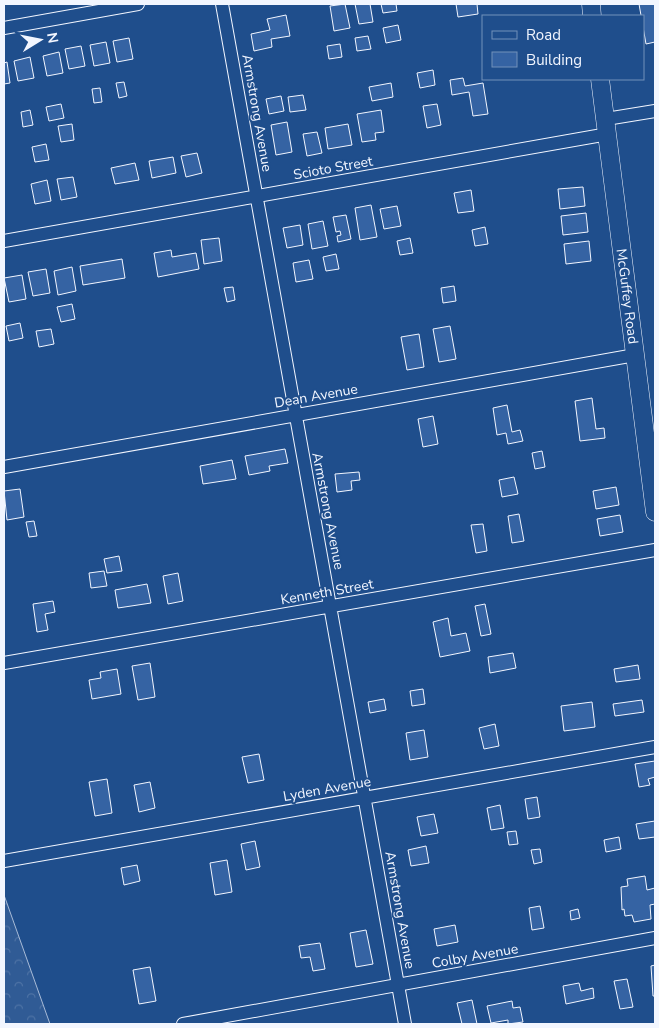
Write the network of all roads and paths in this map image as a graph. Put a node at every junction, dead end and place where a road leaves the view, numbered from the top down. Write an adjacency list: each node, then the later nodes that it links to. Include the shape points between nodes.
1 (138, 4): 3 (street)
2 (222, 4): 7 (street, Armstrong Avenue)
3 (4, 28)
4 (600, 80): 6 (street, McGuffey Road)
5 (655, 111): 6 (street, Scioto Street)
6 (607, 126): 7 (street, Scioto Street); 9 (street, McGuffey Road)
7 (258, 196): 8 (street, Scioto Street); 10 (street, Armstrong Avenue)
8 (4, 241)
9 (634, 355): 10 (street, Dean Avenue); 12 (street, McGuffey Road)
10 (296, 414): 11 (street, Dean Avenue); 14 (street, Armstrong Avenue)
11 (4, 467)
12 (655, 512)
13 (655, 550): 14 (street, Kenneth Street)
14 (331, 606): 15 (street, Kenneth Street); 17 (street, Armstrong Avenue)
15 (4, 663)
16 (655, 747): 17 (street, Lyden Avenue)
17 (365, 797): 18 (street, Lyden Avenue); 20 (street, Armstrong Avenue)
18 (4, 861)
19 (655, 938): 20 (street, Colby Avenue)
20 (397, 985): 21 (street, Colby Avenue); 22 (street, Armstrong Avenue)
21 (183, 1024)
22 (405, 1024)

